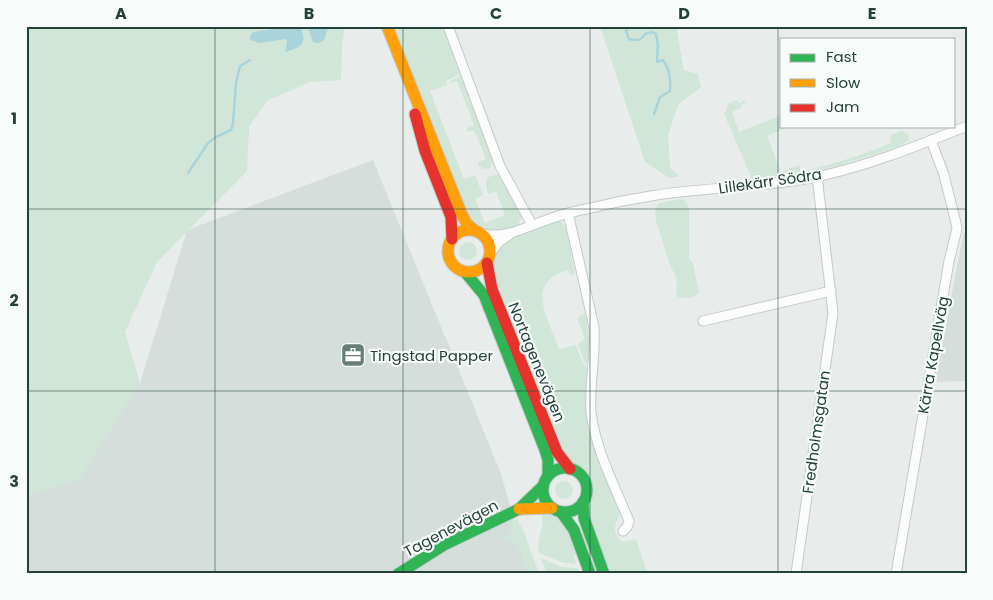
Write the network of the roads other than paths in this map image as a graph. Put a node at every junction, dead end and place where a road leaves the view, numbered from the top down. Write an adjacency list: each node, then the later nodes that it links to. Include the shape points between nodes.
1 (387, 26): 3 (street, Nortagenevägen)
2 (448, 26): 8 (street, via 500,166)
3 (407, 83): 9 (street, Nortagenevägen, via 462,214 467,224); 11 (street, Nortagenevägen, via 425,151 451,217)
4 (967, 126): 5 (street, Lillekärr Södra)
5 (931, 140): 6 (street, Lillekärr Södra, via 863,165); 26 (street, Kärra Kapellväg, via 957,229)
6 (817, 176): 7 (street, Lillekärr Södra, via 651,196); 14 (street, Fredholmsgatan)
7 (568, 213): 8 (street, Lillekärr Södra); 21 (street, via 594,327 593,427 629,521)
8 (532, 225): 10 (street, Lillekärr Södra)
9 (478, 232): 10 (street, Lillekärr Södra, via 497,236); 11 (street, via 462,231); 12 (street, Nortagenevägen, via 489,243)
10 (509, 234): 12 (street, Lillekärr Södra, via 499,242)
11 (452, 239): 13 (street, Nortagenevägen, via 449,259)
12 (489, 259): 13 (street, via 478,271); 16 (street, Nortagenevägen, via 492,289 553,443)
13 (465, 272): 17 (street, Nortagenevägen, via 484,295 545,450 548,460)
14 (830, 291): 15 (street); 25 (street, Fredholmsgatan, via 833,313)
15 (703, 321)
16 (570, 469): 17 (street, via 558,470); 18 (street, Nortagenevägen, via 585,482)
17 (546, 481): 19 (street, Tagenevägen); 20 (street, Nortagenevägen, via 544,498)
18 (583, 502): 20 (street, via 574,510); 24 (street, Nortagenevägen, via 586,523)
19 (519, 509): 20 (street, Tagenevägen); 22 (street, Tagenevägen, via 444,545)
20 (556, 510): 23 (street, Nortagenevägen, via 574,530)
21 (624, 531)
22 (398, 574)
23 (590, 574)
24 (604, 574)
25 (796, 574)
26 (896, 574)

